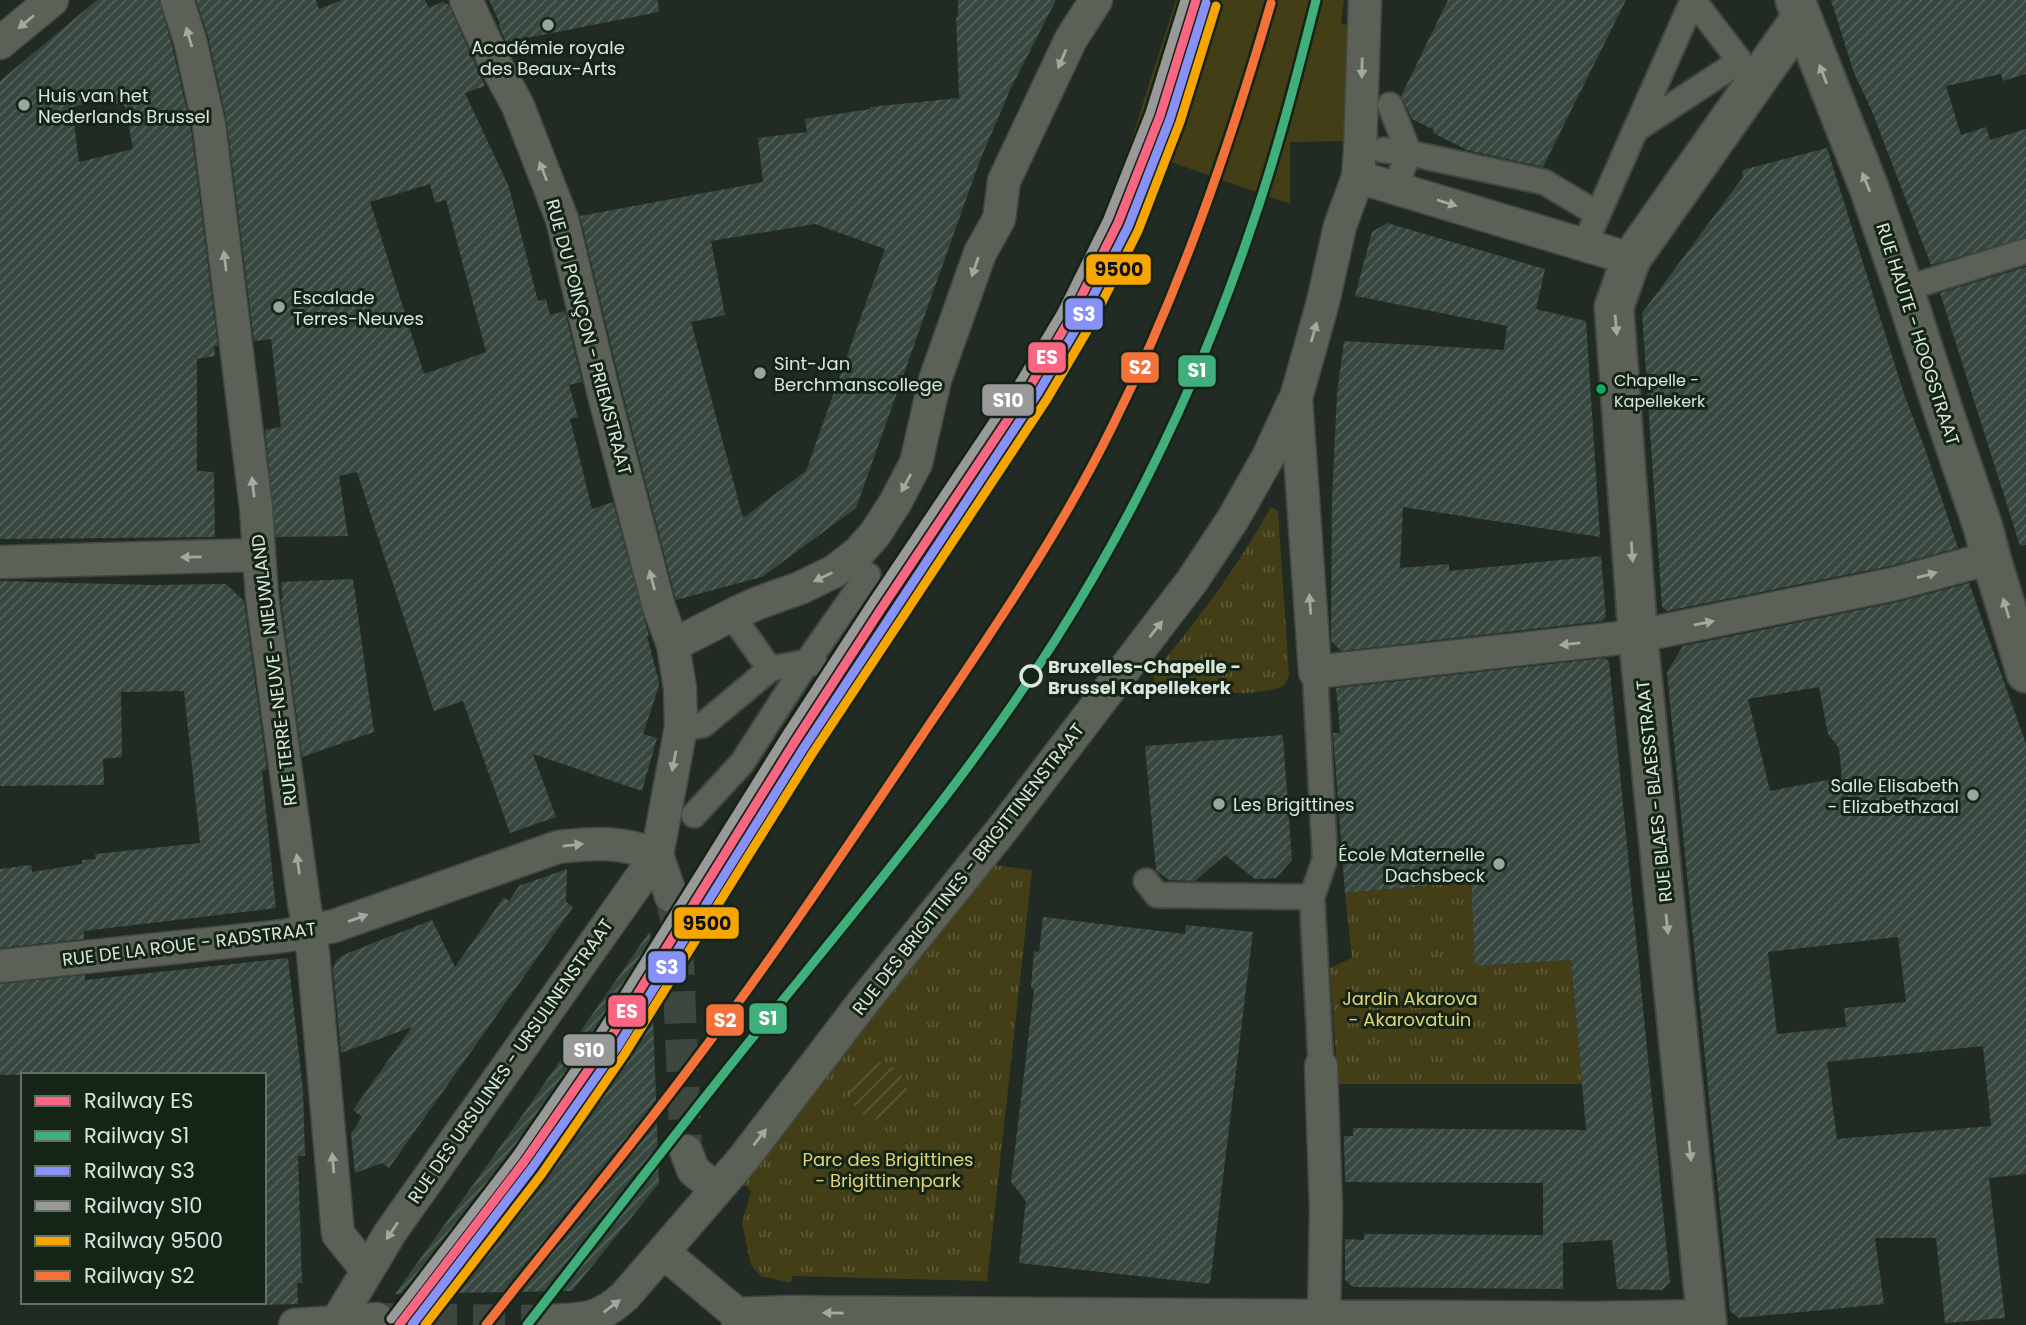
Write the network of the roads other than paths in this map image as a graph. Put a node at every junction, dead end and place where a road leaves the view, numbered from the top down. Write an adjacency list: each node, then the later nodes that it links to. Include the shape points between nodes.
1 (52, 0): 8 (street, one-way to 8)
2 (177, 0): 18 (street, RUE TERRE-NEUVE - NIEUWLAND, one-way to 2, via 209,125)
3 (466, 0): 24 (street, RUE DU POINÇON - PRIEMSTRAAT, one-way to 3, via 659,607 562,219 518,106)
4 (1096, 0): 24 (street, one-way to 24, via 1070,39 1004,181 999,219 979,253 935,380 916,463 875,534 835,571)
5 (1365, 0): 13 (street, one-way to 13)
6 (1693, 0): 10 (street); 10 (street, via 1740,61)
7 (1798, 9): 15 (street, RUE BLAES - BLAESSTRAAT); 16 (street, RUE HAUTE - HOOGSTRAAT, one-way to 7)
8 (0, 44)
9 (1390, 105): 12 (street)
10 (1635, 131): 12 (street, via 1594,222 1544,182)
11 (1383, 150): 12 (street)
12 (1405, 164)
13 (1358, 177): 15 (street, one-way to 15); 17 (street, one-way to 13, via 1340,226)
14 (2026, 251): 16 (street)
15 (1631, 259): 23 (street, RUE BLAES - BLAESSTRAAT, one-way to 23, via 1614,307)
16 (1904, 289): 19 (street, RUE HAUTE - HOOGSTRAAT)
17 (1296, 398): 27 (street, one-way to 17); 39 (street, RUE DES BRIGITTINES - BRIGITTINENSTRAAT, one-way to 17, via 1001,831 1192,581 1233,519)
18 (259, 555): 20 (street, one-way to 20); 35 (street, RUE TERRE-NEUVE - NIEUWLAND, one-way to 18, via 261,597)
19 (1991, 558): 23 (street, one-way to 19, via 1894,584); 28 (street, RUE HAUTE - HOOGSTRAAT, one-way to 19)
20 (0, 562)
21 (868, 575): 25 (street)
22 (740, 627): 26 (street)
23 (1637, 636): 27 (street, one-way to 27); 47 (street, RUE BLAES - BLAESSTRAAT, one-way to 47)
24 (673, 645): 31 (street, RUE DU POINÇON - PRIEMSTRAAT, one-way to 31, via 681,727)
25 (816, 663): 26 (street); 30 (street, via 742,763)
26 (771, 669): 29 (street, via 703,725)
27 (1315, 672): 34 (street, via 1325,859)
28 (2026, 673)
29 (691, 726)
30 (694, 815)
31 (657, 855): 33 (street); 35 (street, RUE DE LA ROUE - RADSTRAAT, one-way to 31, via 558,847 597,842 633,846); 41 (street, RUE DES URSULINES - URSULINENSTRAAT, one-way to 41)
32 (1146, 881): 34 (street, via 1157,895)
33 (671, 896)
34 (1312, 897): 37 (street)
35 (309, 931): 36 (street, RUE DE LA ROUE - RADSTRAAT); 41 (street, RUE TERRE-NEUVE - NIEUWLAND, one-way to 35, via 338,1234)
36 (0, 966)
37 (1321, 1066): 42 (street)
38 (686, 1151): 39 (street, via 693,1170)
39 (716, 1188): 40 (street, RUE DES BRIGITTINES - BRIGITTINENSTRAAT)
40 (663, 1252): 44 (street); 45 (street, RUE DES BRIGITTINES - BRIGITTINENSTRAAT, one-way to 40, via 611,1310)
41 (367, 1270): 48 (street)
42 (1324, 1317): 46 (street); 47 (street)
43 (377, 1319): 48 (street)
44 (738, 1319): 46 (street, one-way to 44, via 785,1312)
45 (547, 1321)
46 (1245, 1321)
47 (1707, 1321)
48 (336, 1323): 49 (street)
49 (295, 1325)

